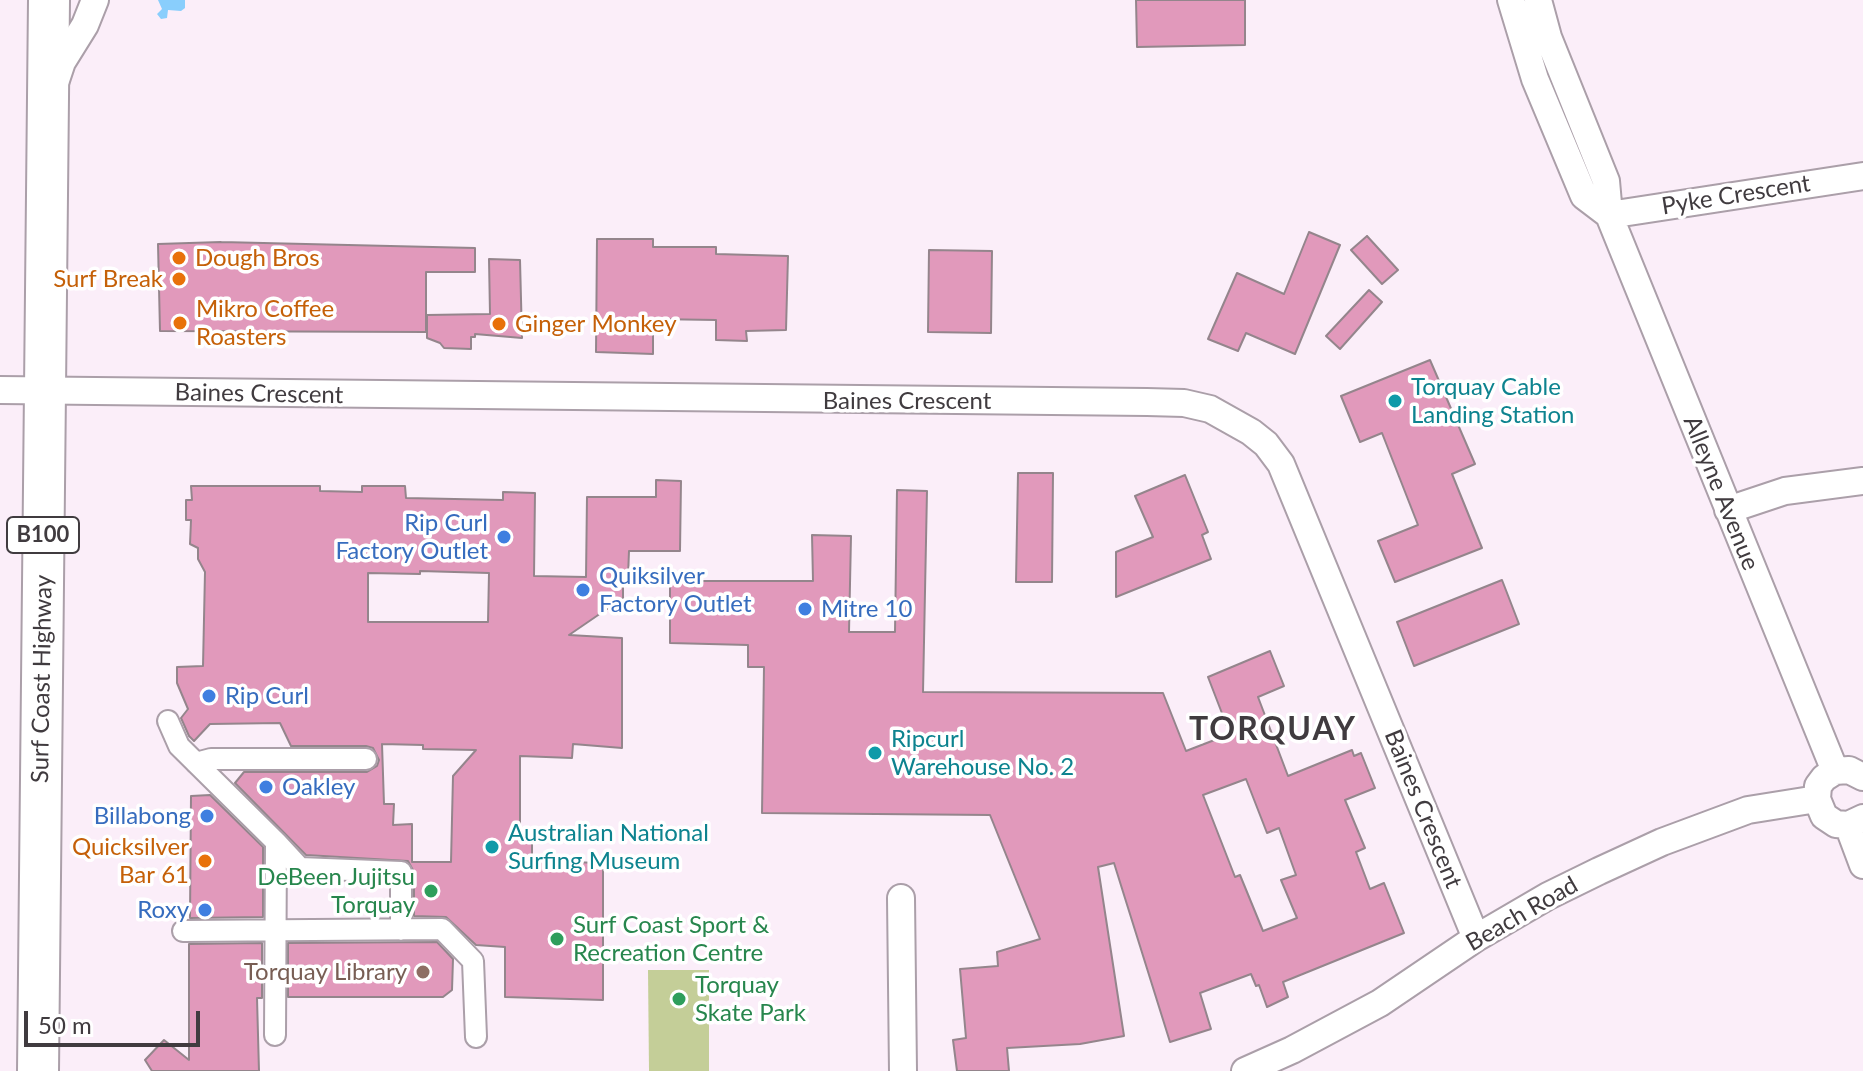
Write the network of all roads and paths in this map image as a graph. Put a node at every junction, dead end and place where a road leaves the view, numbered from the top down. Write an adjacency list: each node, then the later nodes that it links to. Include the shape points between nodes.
1 (49, 0): 5 (main road, Surf Coast Highway / B100)
2 (95, 0): 5 (street, via 62,62)
3 (1511, 0): 7 (street, Alleyne Avenue, via 1535,79 1584,196)
4 (1538, 0): 7 (street, Alleyne Avenue, via 1606,181)
5 (48, 105): 9 (main road, Surf Coast Highway / B100)
6 (1863, 176): 7 (street, Pyke Crescent)
7 (1609, 215): 11 (street, Alleyne Avenue)
8 (0, 390): 9 (street, Baines Crescent)
9 (44, 391): 25 (street, Baines Crescent, via 1147,402 1210,409 1251,432 1281,464); 28 (main road, Surf Coast Highway / B100)
10 (1863, 481): 11 (street, via 1785,491)
11 (1728, 510): 15 (street, Alleyne Avenue)
12 (168, 721): 14 (street, via 179,746)
13 (366, 759): 14 (street)
14 (196, 763): 19 (street)
15 (1835, 771): 16 (street); 17 (street, via 1818,786)
16 (1863, 777)
17 (1817, 799): 18 (street, via 1824,816 1836,824); 25 (street, Beach Road, via 1748,810 1662,842 1548,896)
18 (1856, 822): 20 (street)
19 (276, 842): 22 (street, via 300,868 401,872); 24 (street)
20 (1863, 865)
21 (901, 898): 29 (street)
22 (401, 930): 24 (street); 27 (street, via 442,929 473,961)
23 (183, 931): 24 (street)
24 (275, 931): 26 (street)
25 (1476, 938): 30 (street, Beach Road, via 1380,1003)
26 (275, 1035)
27 (476, 1037)
28 (38, 1071)
29 (903, 1071)
30 (1245, 1071)

